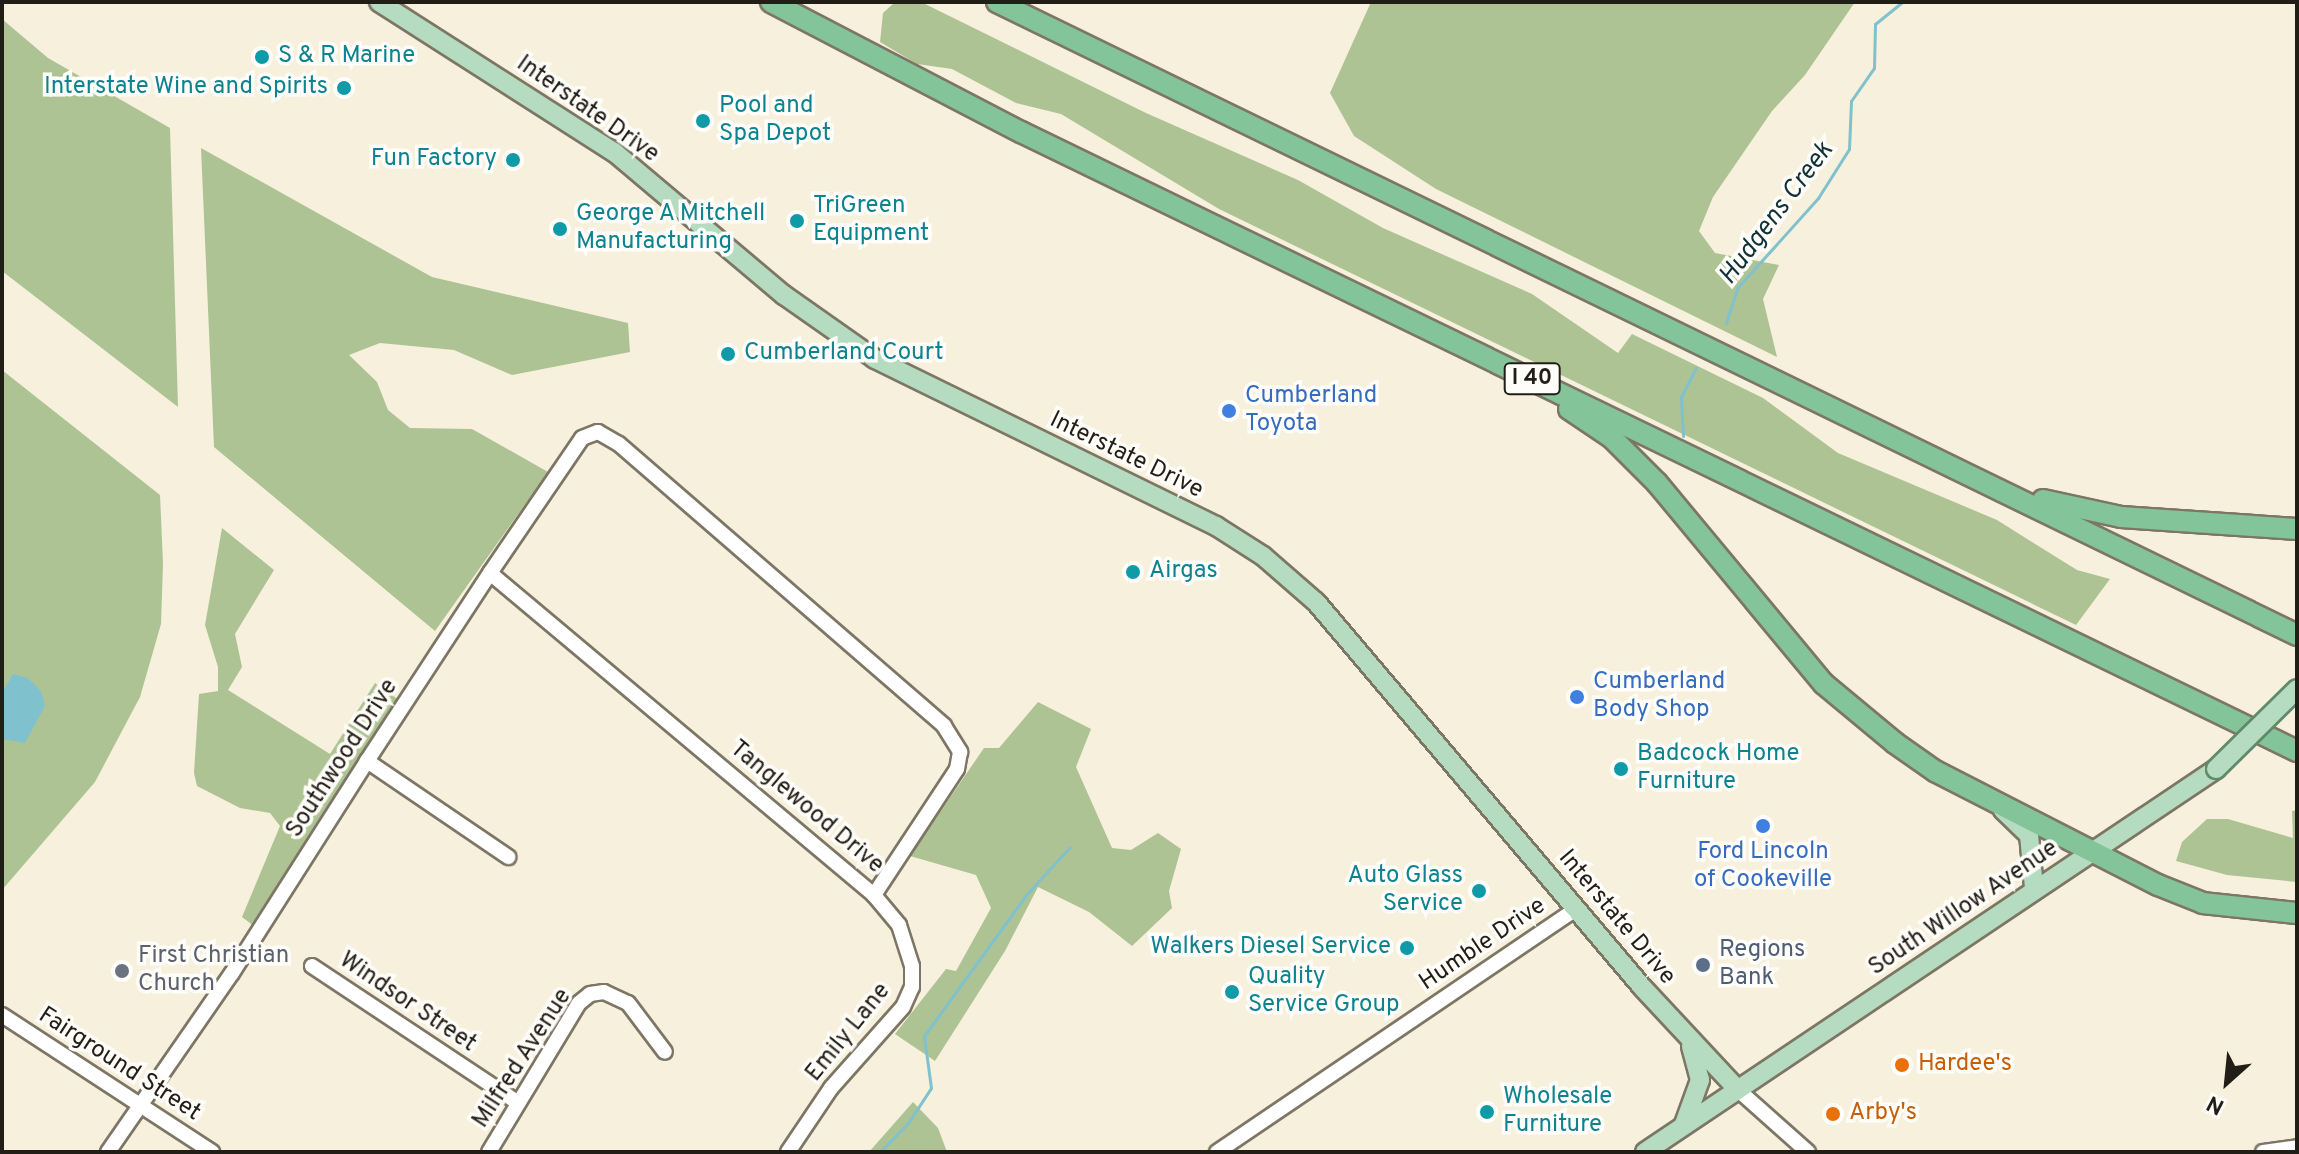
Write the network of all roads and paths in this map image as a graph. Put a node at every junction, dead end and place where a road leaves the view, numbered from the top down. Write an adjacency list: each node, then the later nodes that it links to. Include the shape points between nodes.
1 (379, 2): 18 (main road, Interstate Drive, via 614,152 784,295 875,359 1216,526 1263,556 1316,602)
2 (771, 2): 4 (highway, I 40, via 1021,132)
3 (997, 2): 6 (highway)
4 (1516, 371): 11 (highway, I 40); 13 (highway, via 1612,438 1657,483 1824,684 1935,771)
5 (582, 438): 8 (street, Southwood Drive); 17 (street, Tanglewood Drive, via 598,432 619,444 953,737 960,752 957,769)
6 (1959, 470): 7 (highway, via 2064,507 2121,517); 9 (highway)
7 (2297, 529)
8 (490, 573): 12 (street, Southwood Drive); 17 (street, Tanglewood Drive)
9 (2297, 635)
10 (2297, 689): 14 (main road, South Willow Avenue, bridge, via 2216,769)
11 (2297, 751)
12 (367, 761): 15 (street); 26 (street, Southwood Drive)
13 (1992, 800): 14 (highway); 16 (main road, via 2029,835)
14 (2089, 853): 16 (main road, South Willow Avenue); 19 (highway, via 2203,903)
15 (508, 857)
16 (2034, 888): 24 (main road, South Willow Avenue)
17 (874, 895): 32 (street, Emily Lane, via 899,925 912,966 912,987 903,1007 831,1088)
18 (1576, 909): 22 (main road, Interstate Drive); 33 (street, Humble Drive)
19 (2297, 913)
20 (312, 966): 25 (street, Windsor Street)
21 (2, 1015): 26 (street, Fairground Street)
22 (1685, 1033): 24 (main road, Interstate Drive); 27 (main road, via 1700,1080)
23 (665, 1052): 25 (street, Milfred Avenue, via 628,1003 604,992 590,994)
24 (1737, 1089): 27 (main road, South Willow Avenue); 35 (street)
25 (518, 1103): 31 (street, Milfred Avenue)
26 (143, 1106): 29 (street, Southwood Drive); 30 (street, Fairground Street)
27 (1684, 1125): 34 (main road, South Willow Avenue)
28 (2297, 1147): 36 (street)
29 (108, 1152)
30 (212, 1152)
31 (489, 1152)
32 (788, 1152)
33 (1217, 1152)
34 (1645, 1152)
35 (1808, 1152)
36 (2263, 1152)

